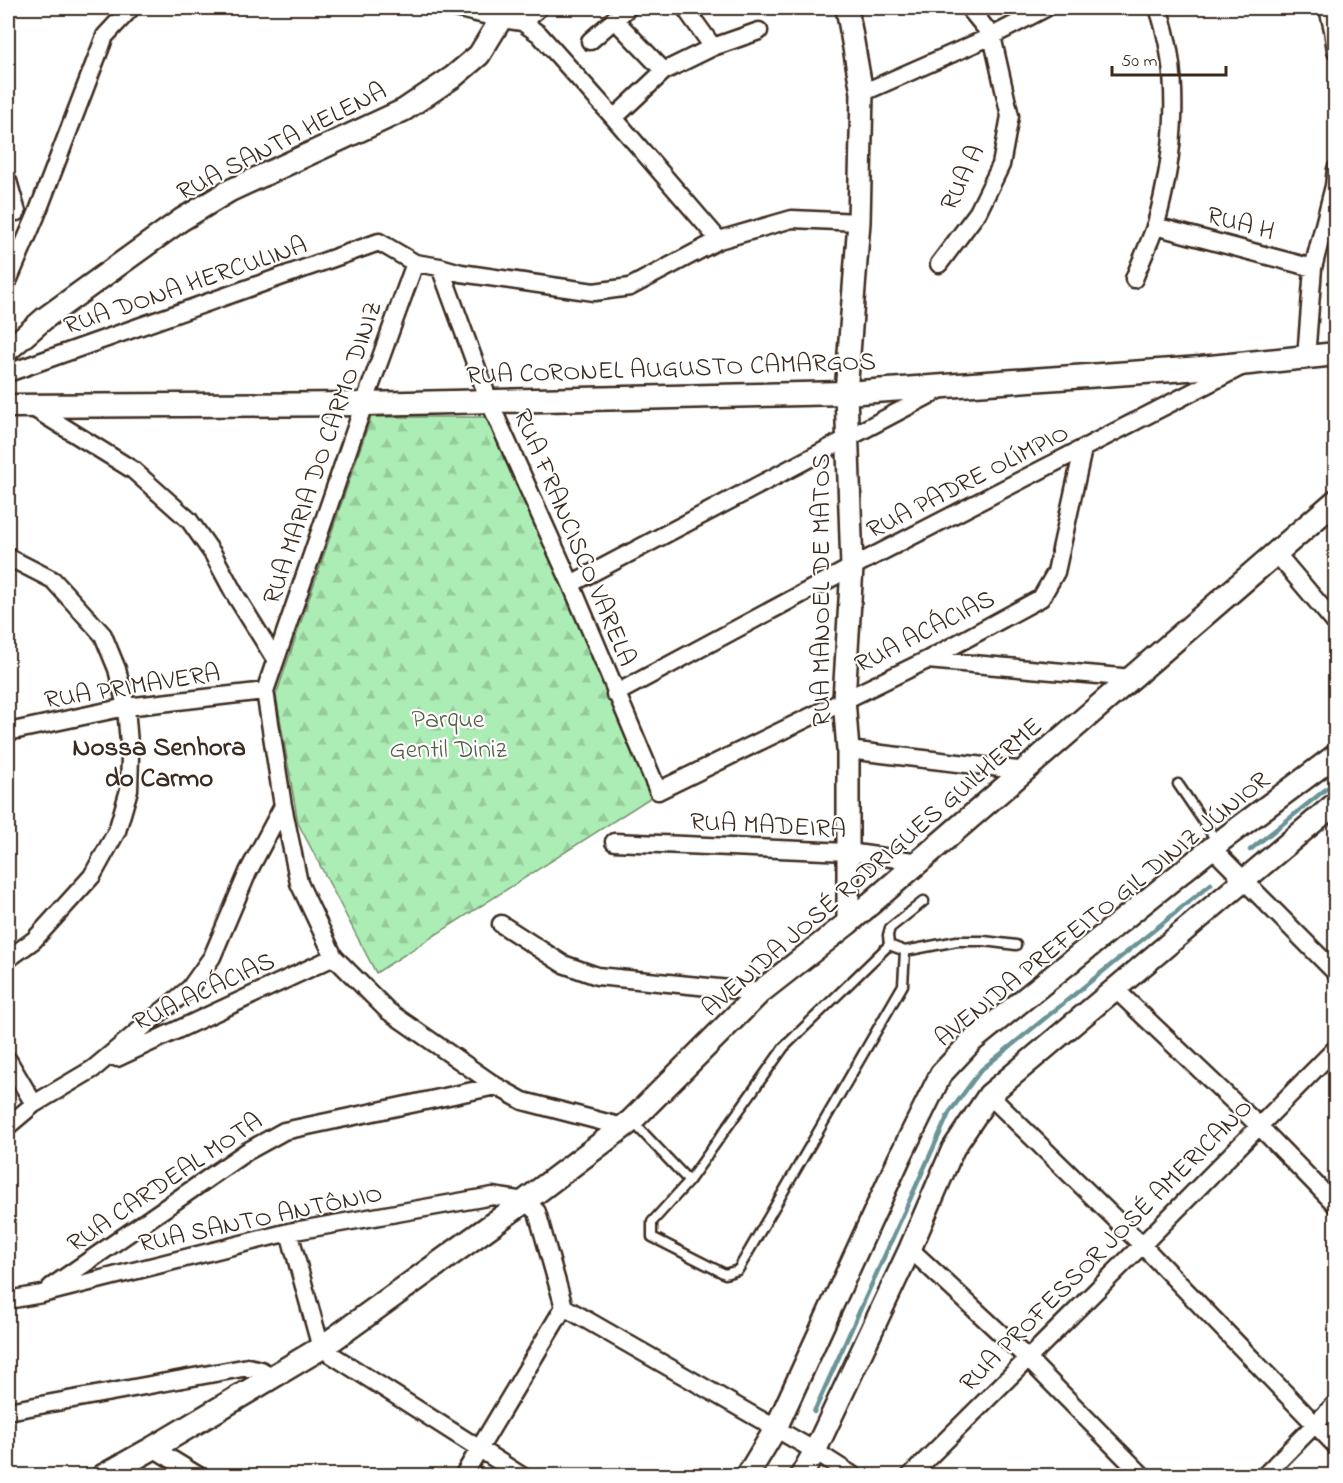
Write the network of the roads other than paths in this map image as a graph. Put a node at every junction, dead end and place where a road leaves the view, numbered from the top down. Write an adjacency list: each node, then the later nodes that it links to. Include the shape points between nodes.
1 (131, 8): 25 (street, via 105,36)
2 (456, 8): 11 (street)
3 (539, 8): 13 (street)
4 (628, 8): 12 (street)
5 (685, 8): 17 (street)
6 (847, 8): 20 (street, RUA MANOEL DE MATOS)
7 (969, 8): 15 (street, RUA A)
8 (1046, 8): 15 (street)
9 (1158, 8): 27 (street, via 1172,64 1173,122 1168,170)
10 (1328, 8): 18 (street)
11 (503, 13): 13 (street); 35 (street, RUA SANTA HELENA, via 479,56 453,77 404,110 229,191 181,220 45,318)
12 (614, 19): 16 (street); 19 (street)
13 (522, 22): 21 (street, via 539,34)
14 (759, 32): 17 (street)
15 (992, 36): 20 (street); 30 (street, RUA A, via 1010,116 1001,165 978,212)
16 (590, 41)
17 (713, 47): 19 (street)
18 (1335, 51)
19 (664, 71): 21 (street)
20 (862, 93): 26 (street, RUA MANOEL DE MATOS)
21 (614, 118): 28 (street)
22 (1335, 169): 32 (street)
23 (8, 181): 24 (street)
24 (12, 213): 25 (street)
25 (36, 216): 34 (street)
26 (859, 222): 28 (street, via 792,219); 41 (street, RUA MANOEL DE MATOS)
27 (1155, 225): 32 (street, RUA H); 33 (street)
28 (719, 240): 31 (street, via 630,287 594,292)
29 (415, 263): 31 (street); 39 (street, RUA DONA HERCULINA, via 379,242); 43 (street, RUA MARIA DO CARMO DINIZ)
30 (939, 264)
31 (440, 267): 42 (street, RUA FRANCISCO VARELA)
32 (1313, 268): 37 (street)
33 (1134, 279)
34 (8, 281)
35 (8, 351)
36 (1335, 354): 37 (main road, RUA CORONEL AUGUSTO CAMARGOS)
37 (1305, 358): 38 (main road, RUA CORONEL AUGUSTO CAMARGOS)
38 (1247, 364): 40 (main road, RUA CORONEL AUGUSTO CAMARGOS); 47 (street, RUA PADRE OLÍMPIO)
39 (8, 373)
40 (949, 385): 41 (main road, RUA CORONEL AUGUSTO CAMARGOS); 46 (street)
41 (846, 393): 42 (main road, RUA CORONEL AUGUSTO CAMARGOS); 46 (street, RUA MANOEL DE MATOS)
42 (489, 401): 43 (main road, RUA CORONEL AUGUSTO CAMARGOS); 52 (street, RUA FRANCISCO VARELA)
43 (364, 404): 45 (main road, RUA CORONEL AUGUSTO CAMARGOS); 54 (street, RUA MARIA DO CARMO DINIZ)
44 (8, 406): 45 (main road, RUA CORONEL AUGUSTO CAMARGOS)
45 (30, 406): 54 (street, via 133,470 189,520)
46 (847, 438): 51 (street, RUA MANOEL DE MATOS); 52 (street)
47 (1083, 449): 51 (street, RUA PADRE OLÍMPIO); 55 (street, RUA ACÁCIAS, via 1056,572 1041,598)
48 (1335, 501): 49 (main road, AVENIDA JOSÉ RODRIGUES GUILHERME)
49 (1276, 553): 53 (street); 56 (main road, AVENIDA JOSÉ RODRIGUES GUILHERME)
50 (8, 557): 60 (street, via 54,580 103,635)
51 (852, 567): 58 (street, RUA PADRE OLÍMPIO); 59 (street, RUA MANOEL DE MATOS)
52 (571, 585): 58 (street, RUA FRANCISCO VARELA)
53 (1335, 624)
54 (275, 659): 57 (street, RUA MARIA DO CARMO DINIZ)
55 (927, 660): 56 (street); 59 (street, RUA ACÁCIAS)
56 (1133, 678): 64 (main road, AVENIDA JOSÉ RODRIGUES GUILHERME)
57 (265, 691): 60 (street, RUA PRIMAVERA); 68 (street)
58 (615, 694): 66 (street, RUA FRANCISCO VARELA)
59 (844, 699): 62 (street, RUA MANOEL DE MATOS); 66 (street, RUA ACÁCIAS)
60 (126, 707): 61 (street, RUA PRIMAVERA); 81 (street, via 129,790 117,831 92,876 34,940)
61 (8, 732)
62 (848, 750): 64 (street); 71 (street, RUA MANOEL DE MATOS)
63 (1335, 755): 70 (street, AVENIDA PREFEITO GIL DINIZ JÚNIOR)
64 (1026, 771): 72 (main road, AVENIDA JOSÉ RODRIGUES GUILHERME)
65 (1178, 784): 70 (lane)
66 (658, 791)
67 (1335, 803): 73 (street)
68 (283, 806): 80 (street, via 299,883); 87 (street, via 248,872 212,957 190,988)
69 (614, 842): 71 (street, RUA MADEIRA)
70 (1215, 846): 73 (street); 109 (street, AVENIDA PREFEITO GIL DINIZ JÚNIOR, via 972,1041 940,1074)
71 (848, 852): 72 (street, RUA MADEIRA); 75 (street, RUA MANOEL DE MATOS)
72 (920, 862): 75 (main road, AVENIDA JOSÉ RODRIGUES GUILHERME)
73 (1244, 879): 82 (street); 83 (street)
74 (924, 901): 77 (lane, via 890,928)
75 (848, 923): 84 (main road, AVENIDA JOSÉ RODRIGUES GUILHERME)
76 (501, 924): 84 (street, via 563,964 597,976)
77 (889, 945): 79 (lane); 94 (lane, via 784,1047)
78 (1016, 945): 79 (lane, via 957,941)
79 (905, 951): 94 (lane, via 903,985 738,1270 725,1274 652,1237 652,1222)
80 (334, 957): 87 (street, RUA ACÁCIAS); 88 (street, via 388,1011)
81 (8, 959)
82 (1335, 973)
83 (1114, 988): 89 (street); 92 (street)
84 (760, 992): 91 (main road, AVENIDA JOSÉ RODRIGUES GUILHERME)
85 (1335, 1048): 92 (street, RUA PROFESSOR JOSÉ AMERICANO)
86 (8, 1060): 90 (street)
87 (93, 1069): 90 (street)
88 (496, 1086): 91 (street, via 523,1101); 100 (street, RUA CARDEAL MOTA, via 284,1131 246,1152)
89 (989, 1095): 98 (street); 99 (street, via 953,1149)
90 (34, 1104): 93 (street)
91 (627, 1124): 94 (lane); 95 (main road, AVENIDA JOSÉ RODRIGUES GUILHERME)
92 (1258, 1125): 96 (street); 98 (street, RUA PROFESSOR JOSÉ AMERICANO)
93 (8, 1126)
94 (689, 1181)
95 (525, 1202): 97 (street, RUA SANTO ANTÔNIO, via 493,1196); 102 (street, via 537,1212); 103 (main road, AVENIDA JOSÉ RODRIGUES GUILHERME)
96 (1335, 1205)
97 (289, 1232): 100 (street, RUA SANTO ANTÔNIO); 103 (street)
98 (1142, 1245): 104 (street, RUA PROFESSOR JOSÉ AMERICANO); 108 (street)
99 (910, 1249): 104 (street); 113 (street)
100 (42, 1294): 101 (street, RUA SANTO ANTÔNIO)
101 (8, 1300)
102 (564, 1307): 109 (street); 112 (street)
103 (321, 1348): 105 (main road, AVENIDA JOSÉ RODRIGUES GUILHERME); 112 (street)
104 (1028, 1358): 121 (street, RUA PROFESSOR JOSÉ AMERICANO); 122 (street)
105 (272, 1378): 107 (street, via 248,1367); 111 (main road, AVENIDA JOSÉ RODRIGUES GUILHERME)
106 (1335, 1403): 108 (street)
107 (8, 1411)
108 (1315, 1424): 110 (street); 123 (street)
109 (776, 1428): 113 (street); 118 (street, AVENIDA PREFEITO GIL DINIZ JÚNIOR)
110 (1335, 1446)
111 (153, 1448): 114 (main road, AVENIDA JOSÉ RODRIGUES GUILHERME); 115 (street)
112 (478, 1449): 116 (street); 117 (street)
113 (815, 1451): 119 (street); 120 (street)
114 (109, 1474)
115 (199, 1476)
116 (463, 1476)
117 (522, 1476)
118 (747, 1476)
119 (801, 1476)
120 (854, 1476)
121 (910, 1476)
122 (1143, 1476)
123 (1264, 1476)

